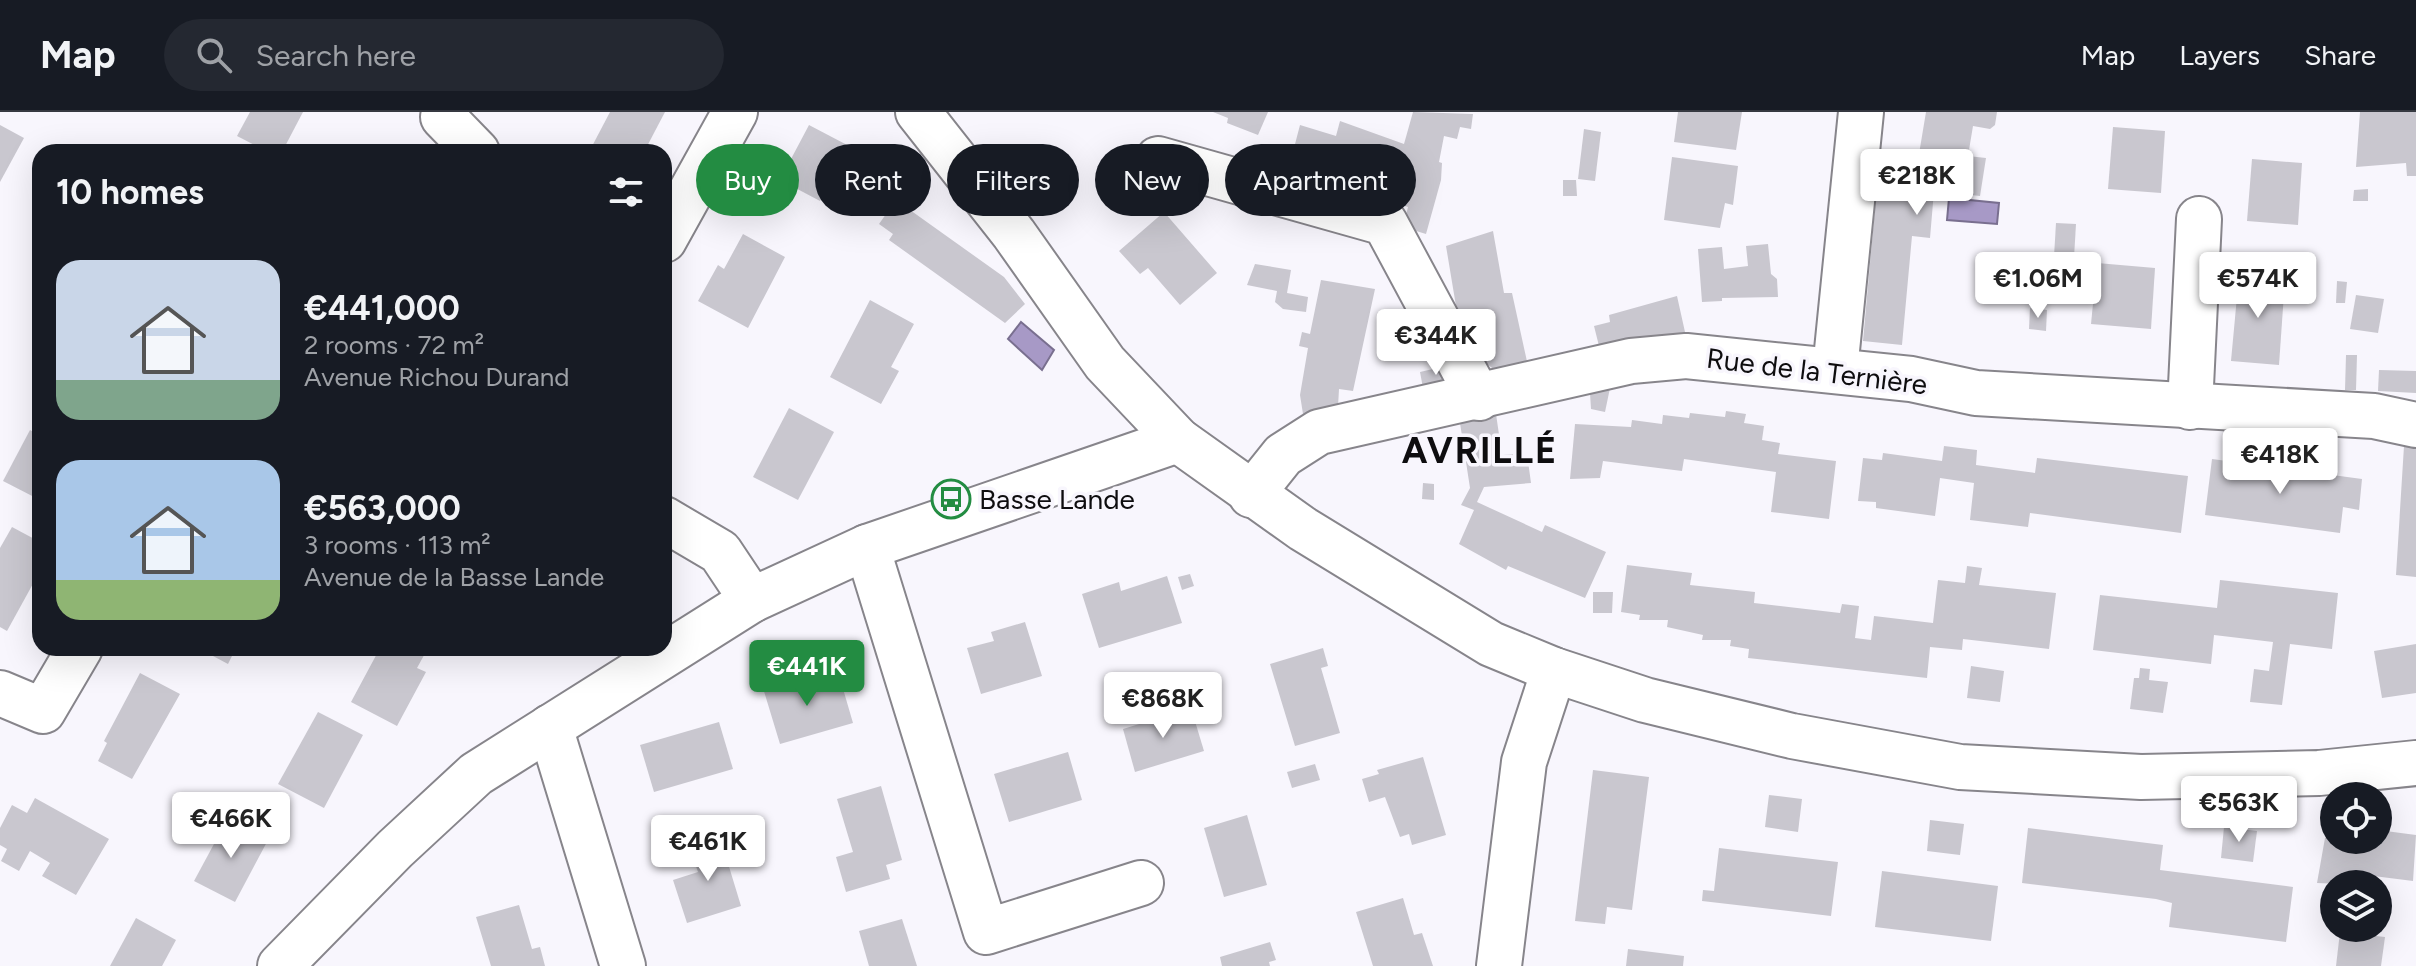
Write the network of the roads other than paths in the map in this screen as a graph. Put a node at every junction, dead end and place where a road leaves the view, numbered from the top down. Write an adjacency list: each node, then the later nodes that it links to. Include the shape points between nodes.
1 (735, 112): 8 (street)
2 (918, 112): 13 (street, via 1014,234 1105,363)
3 (1861, 112): 9 (street)
4 (443, 117): 5 (street)
5 (469, 144)
6 (1209, 173): 10 (street, via 1385,223)
7 (2199, 219): 11 (street)
8 (672, 226)
9 (1835, 370): 10 (street, Rue de la Ternière, via 1721,357 1659,357); 11 (street, Rue de la Ternière, via 1976,393)
10 (1479, 398): 14 (street, Rue de la Ternière, via 1319,432 1283,455)
11 (2190, 407): 12 (street, Rue de la Ternière, via 2374,416)
12 (2416, 425)
13 (1178, 440): 14 (street); 16 (street)
14 (1251, 495): 21 (street, via 1458,625)
15 (672, 524): 17 (street, via 720,552)
16 (867, 547): 17 (street); 25 (street, via 986,932)
17 (752, 600): 18 (street)
18 (672, 650)
19 (75, 656): 22 (street, via 43,711)
20 (663, 656): 23 (street)
21 (1554, 670): 24 (street, via 1645,700 1792,736 1960,767 2141,777 2319,773); 28 (street, via 1524,762)
22 (0, 693)
23 (550, 727): 26 (street, via 476,774); 27 (street)
24 (2416, 763)
25 (1141, 883)
26 (280, 966)
27 (623, 966)
28 (1499, 966)

